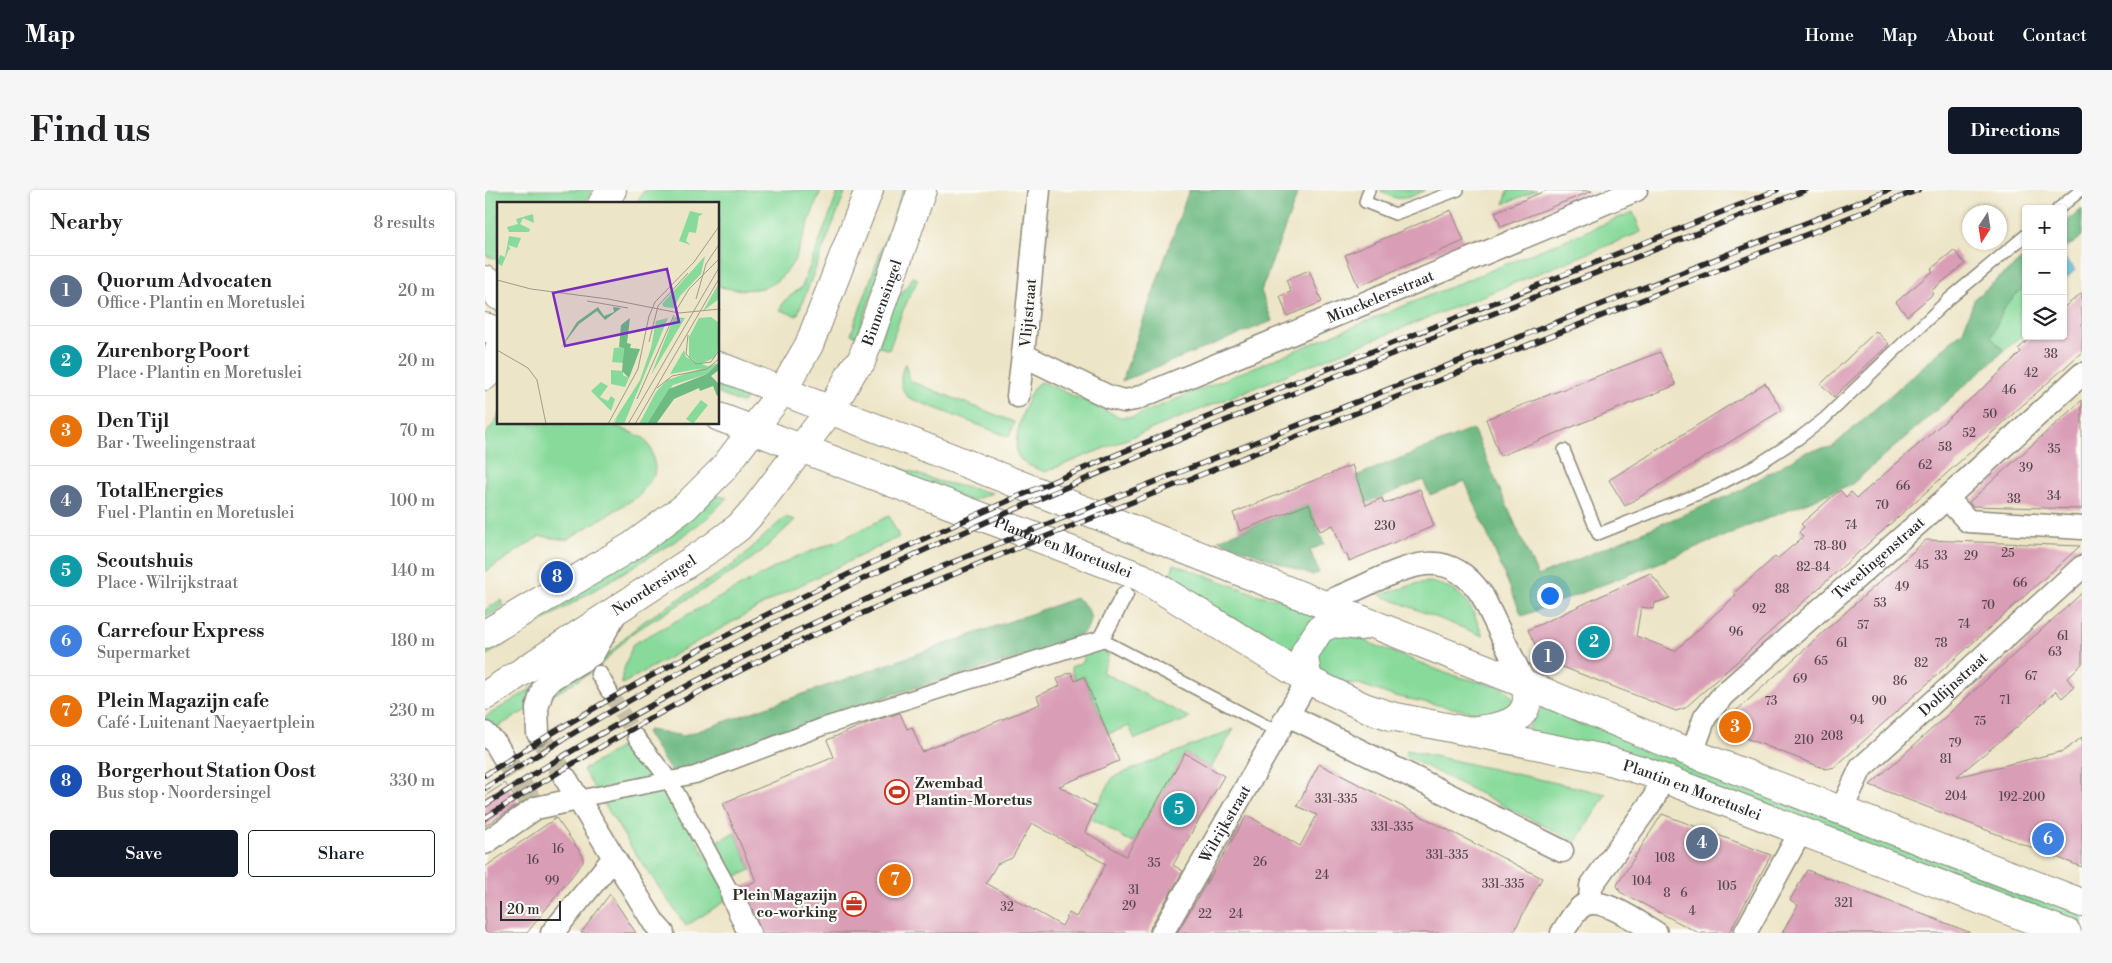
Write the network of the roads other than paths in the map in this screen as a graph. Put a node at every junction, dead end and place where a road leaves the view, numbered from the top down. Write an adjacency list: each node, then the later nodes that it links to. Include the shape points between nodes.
1 (612, 190): 10 (main road)
2 (621, 190): 11 (main road)
3 (869, 190): 23 (main road, via 809,345)
4 (922, 190): 26 (main road, Binnensingel, via 861,362)
5 (1039, 190): 18 (street, Vlijtstraat)
6 (1369, 190): 7 (lane, via 1365,202 1395,214)
7 (1458, 190)
8 (1635, 190): 25 (street, Minckelersstraat)
9 (2081, 190): 12 (lane)
10 (603, 202)
11 (614, 202)
12 (2063, 205)
13 (2022, 237): 30 (lane, via 1949,299 1824,419 1757,466 1713,488 1598,534)
14 (485, 278): 15 (main road)
15 (497, 293)
16 (485, 327): 17 (main road)
17 (497, 331)
18 (1023, 354): 24 (street); 25 (street, Vlijtstraat, via 1109,397)
19 (497, 357): 22 (main road)
20 (720, 366): 23 (main road)
21 (2082, 374): 31 (street, Tweelingenstraat)
22 (485, 376)
23 (783, 390): 26 (main road); 28 (main road)
24 (1017, 396)
25 (1124, 401)
26 (831, 409): 29 (main road, Binnensingel); 35 (main road)
27 (720, 417): 28 (main road, Plantin en Moretuslei)
28 (754, 430): 29 (main road, Plantin en Moretuslei); 38 (main road, via 723,469 677,513 633,546)
29 (800, 448): 36 (main road, Noordersingel, via 739,527); 41 (main road, Plantin en Moretuslei, via 1141,577)
30 (1564, 450)
31 (1947, 498): 32 (street, via 1968,521); 50 (street, Tweelingenstraat, via 1723,695 1705,717)
32 (2082, 528)
33 (2082, 567): 56 (street, Dolfijnstraat, via 1861,768)
34 (1125, 594): 39 (street)
35 (1322, 604): 37 (main road); 42 (street, via 1412,565 1439,564 1451,568 1469,580 1482,595)
36 (617, 611): 44 (main road, Noordersingel); 48 (street, via 593,654 553,678 543,688 537,708)
37 (1385, 630): 41 (main road, via 1341,623 1320,629 1306,651 1304,664); 42 (main road)
38 (485, 634)
39 (1101, 639): 45 (lane); 54 (street, via 830,724 695,775)
40 (599, 674): 43 (street)
41 (1308, 680): 45 (street); 46 (main road, Plantin en Moretuslei, via 1391,716)
42 (1525, 684): 46 (main road, via 1527,701 1517,719 1497,728); 50 (main road)
43 (609, 691)
44 (485, 696)
45 (1283, 723): 59 (street); 67 (street, Wilrijkstraat)
46 (1465, 732): 52 (main road, Plantin en Moretuslei, via 1600,758)
47 (485, 733): 51 (street)
48 (539, 733)
49 (636, 737): 54 (street)
50 (1692, 753): 56 (main road)
51 (503, 756)
52 (1662, 778): 57 (main road, Plantin en Moretuslei); 62 (street, via 1654,798 1591,886)
53 (566, 779): 55 (street)
54 (669, 780): 55 (street); 61 (street)
55 (578, 799): 58 (street, via 533,805); 60 (street)
56 (1841, 811): 63 (main road)
57 (1801, 831): 70 (street); 71 (main road, Plantin en Moretuslei)
58 (485, 843)
59 (1562, 851)
60 (613, 859): 64 (street); 65 (street)
61 (732, 895): 66 (street)
62 (1590, 903): 68 (street, via 1577,912); 69 (street, via 1612,908)
63 (2082, 903)
64 (552, 933)
65 (663, 933)
66 (749, 933)
67 (1162, 933)
68 (1562, 933)
69 (1656, 933)
70 (1745, 933)
71 (2067, 933)

